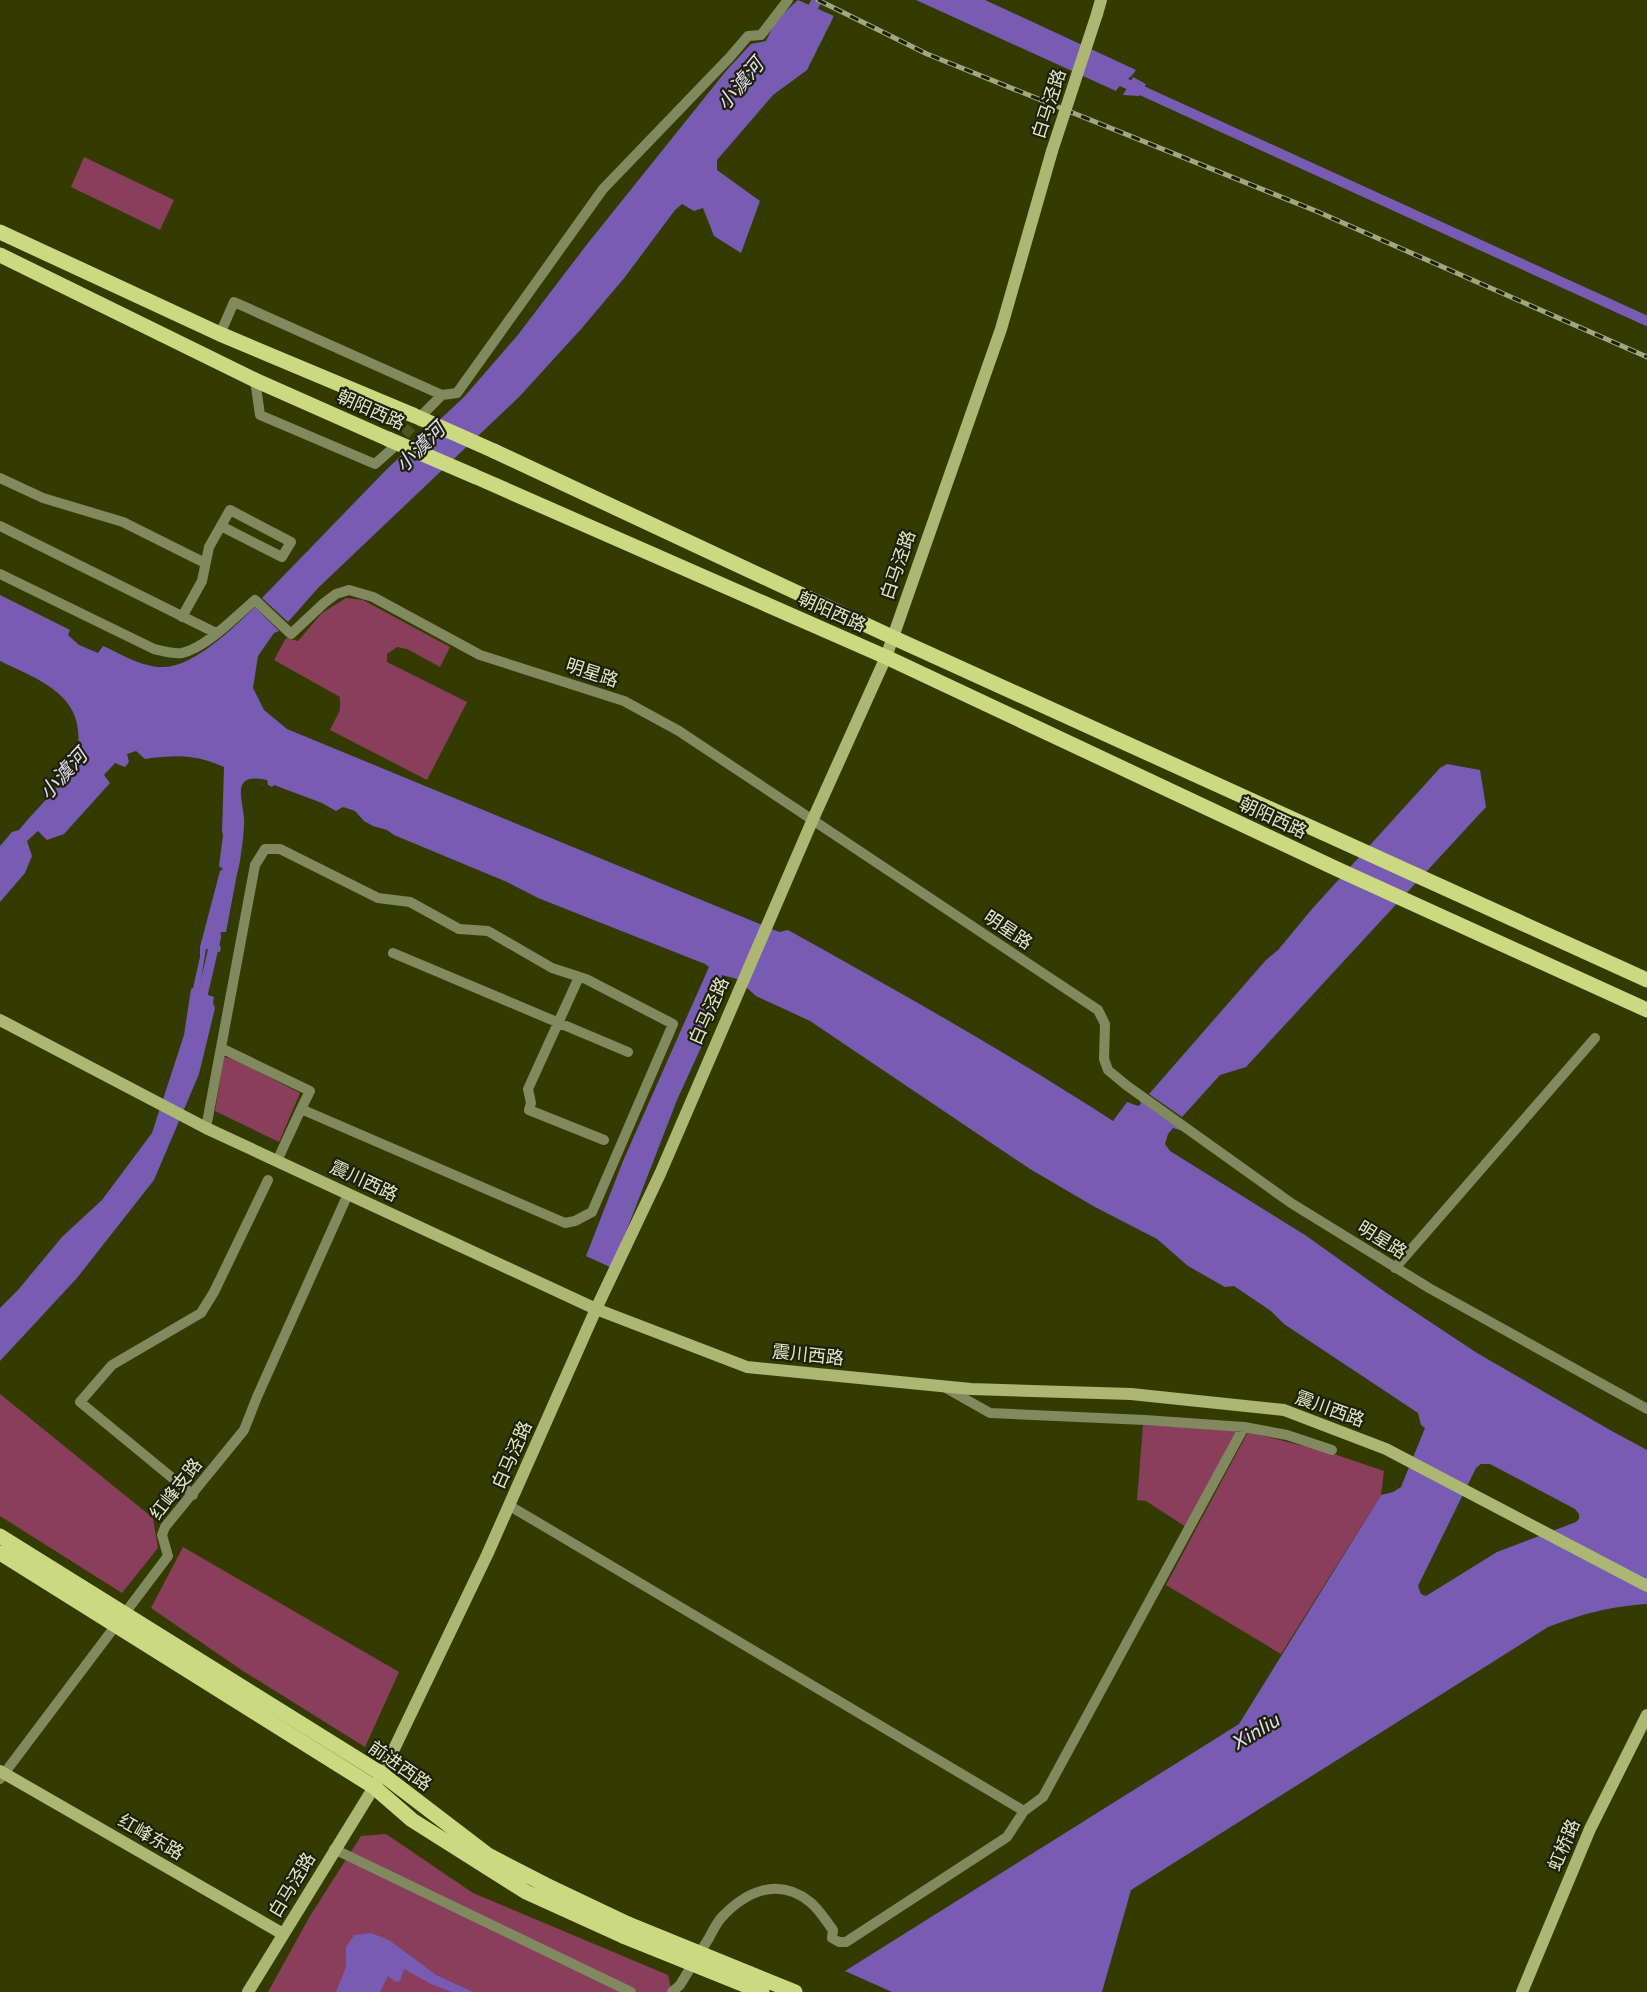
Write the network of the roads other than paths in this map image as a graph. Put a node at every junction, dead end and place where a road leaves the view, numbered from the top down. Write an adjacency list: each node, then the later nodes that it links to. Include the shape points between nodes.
1 (788, 0): 7 (street, via 761,35 748,36 603,189 458,393)
2 (1101, 0): 17 (main road, 白马泾路, bridge, via 1001,329)
3 (0, 232): 5 (main road, 朝阳西路)
4 (0, 255): 6 (main road, 朝阳西路)
5 (220, 334): 7 (street, via 234,302); 8 (main road, 朝阳西路)
6 (255, 380): 9 (main road, 朝阳西路); 9 (street, via 260,415 375,464)
7 (442, 395): 8 (street)
8 (419, 414): 17 (main road, 朝阳西路, bridge)
9 (390, 444): 18 (main road, 朝阳西路, bridge, via 474,476)
10 (0, 478): 13 (street, via 43,498 123,522)
11 (0, 526): 15 (street)
12 (221, 526): 12 (street, via 230,510 291,542 282,557); 13 (street, via 209,547)
13 (206, 563): 15 (street, via 202,581)
14 (0, 574): 16 (street, via 168,653 199,647)
15 (182, 617): 16 (street)
16 (216, 633): 19 (street, 明星路, via 255,600 291,634 336,594 349,590 373,597 480,655 624,701 680,731)
17 (892, 638): 18 (main road, 白马泾路); 22 (main road, 朝阳西路)
18 (886, 657): 19 (main road, 白马泾路); 23 (main road, 朝阳西路)
19 (813, 819): 35 (street, 明星路, via 1098,1010 1105,1024 1104,1059 1108,1070 1291,1203); 36 (main road, 白马泾路, via 660,1174)
20 (393, 952): 25 (street)
21 (579, 977): 25 (street); 27 (street, via 552,968 488,931 459,929 410,902 378,898 280,849 265,849 255,865); 29 (street, via 673,1024 592,1212 575,1221 565,1223)
22 (1647, 980)
23 (1647, 1010)
24 (0, 1020): 30 (main road, 震川西路)
25 (558, 1022): 28 (street); 31 (street, via 528,1089 529,1110)
26 (1595, 1038): 35 (street)
27 (221, 1048): 29 (street, via 310,1091); 30 (street)
28 (628, 1052)
29 (301, 1109): 32 (street)
30 (206, 1128): 32 (main road, 震川西路)
31 (604, 1140)
32 (277, 1161): 34 (main road, 震川西路)
33 (268, 1180): 41 (street, via 201,1313 112,1365 80,1402)
34 (348, 1194): 36 (main road, 震川西路); 41 (street, 红峰支路, via 244,1430)
35 (1395, 1268): 38 (street, 明星路)
36 (596, 1309): 37 (main road, 震川西路, via 747,1367); 42 (main road, 白马泾路)
37 (944, 1387): 39 (street, via 990,1413); 45 (main road, 震川西路, via 1131,1394 1284,1410 1386,1449)
38 (1647, 1409)
39 (1245, 1427): 40 (street); 50 (street, via 1043,1797)
40 (1332, 1450)
41 (193, 1495): 46 (street, 红峰支路, via 165,1527 162,1535 168,1556)
42 (510, 1506): 49 (main road, 白马泾路); 50 (street)
43 (0, 1536): 46 (main road, 前进西路)
44 (0, 1553): 46 (main road, 前进西路)
45 (1647, 1586)
46 (119, 1619): 48 (street, 红峰支路); 49 (main road, 前进西路)
47 (1647, 1715): 59 (main road, 虹桥路, via 1590,1829)
48 (2, 1775): 53 (main road, 红峰东路)
49 (378, 1781): 51 (main road, 白马泾路); 52 (main road, 前进西路, via 488,1855)
50 (1024, 1811): 56 (street, via 1007,1837 846,1942 832,1938 833,1930 804,1898 779,1887 758,1890 720,1919)
51 (334, 1849): 53 (main road, 白马泾路); 55 (street)
52 (626, 1930): 57 (main road, 前进西路, bridge); 58 (main road, 前进西路, bridge)
53 (283, 1934): 54 (main road, 白马泾路)
54 (248, 1992)
55 (631, 1992)
56 (672, 1992)
57 (762, 1992)
58 (795, 1992)
59 (1522, 1992)

